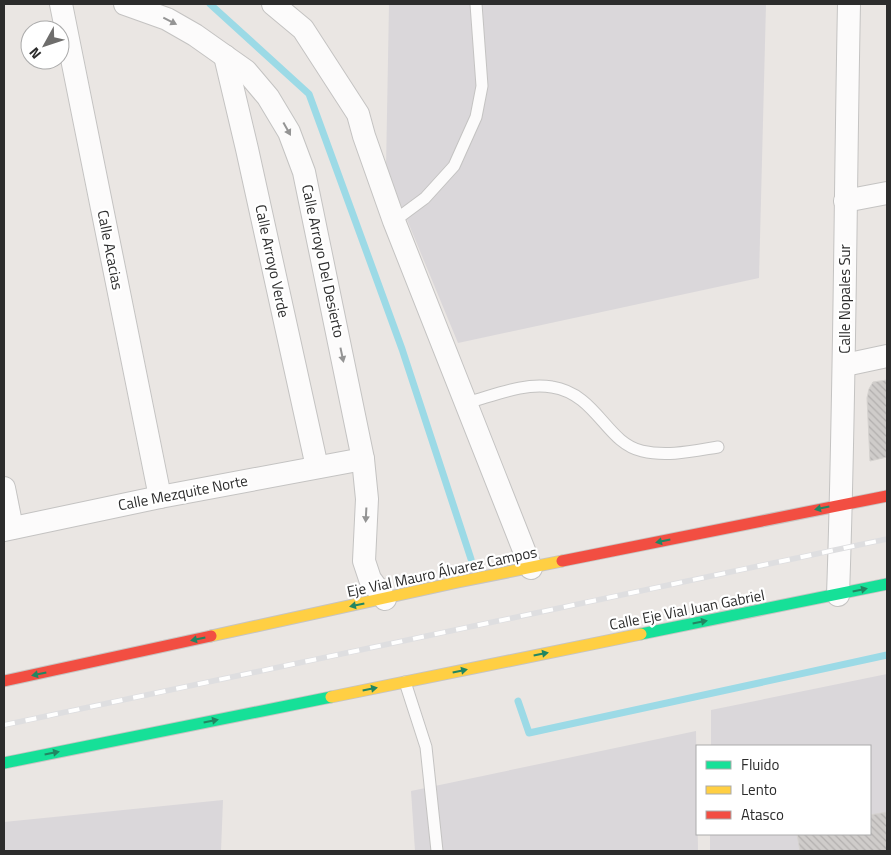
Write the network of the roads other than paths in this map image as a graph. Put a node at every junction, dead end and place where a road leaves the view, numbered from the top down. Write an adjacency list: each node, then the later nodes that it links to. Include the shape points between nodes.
1 (61, 4): 18 (street, Calle Acacias)
2 (125, 4): 6 (street, Calle Arroyo Del Desierto, one-way to 6, via 168,19)
3 (273, 4): 9 (street, via 303,29 358,114)
4 (476, 4): 9 (lane, via 482,86 476,117 454,166 426,198)
5 (849, 4): 8 (street, Calle Nopales Sur)
6 (225, 56): 14 (street, Calle Arroyo Del Desierto, one-way to 14, via 246,71 268,97 290,132 304,172); 15 (street, Calle Arroyo Verde)
7 (887, 193): 8 (street)
8 (845, 200): 11 (street, Calle Nopales Sur)
9 (394, 221): 12 (street)
10 (887, 356): 11 (street)
11 (845, 366): 19 (street, Calle Nopales Sur)
12 (466, 403): 13 (lane, via 528,387 552,386 576,394 626,445 641,451 666,455); 21 (street)
13 (718, 447)
14 (363, 459): 15 (street, Calle Mezquite Norte); 24 (street, Calle Arroyo Del Desierto, one-way to 24, via 367,498 364,561 370,579)
15 (317, 467): 18 (street, Calle Mezquite Norte)
16 (4, 488): 20 (street)
17 (887, 496): 19 (main road, Eje Vial Mauro Álvarez Campos)
18 (160, 497): 20 (street, Calle Mezquite Norte)
19 (840, 505): 21 (main road, Eje Vial Mauro Álvarez Campos, one-way to 21); 23 (street, Calle Nopales Sur)
20 (8, 529)
21 (532, 568): 24 (main road, Eje Vial Mauro Álvarez Campos)
22 (887, 584): 23 (main road, Calle Eje Vial Juan Gabriel, one-way to 22)
23 (838, 594): 26 (main road, Calle Eje Vial Juan Gabriel, one-way to 23)
24 (395, 597): 25 (main road, Eje Vial Mauro Álvarez Campos, one-way to 25)
25 (4, 681)
26 (405, 682): 27 (main road, one-way to 26); 28 (lane, via 426,748)
27 (4, 763)
28 (437, 851)

